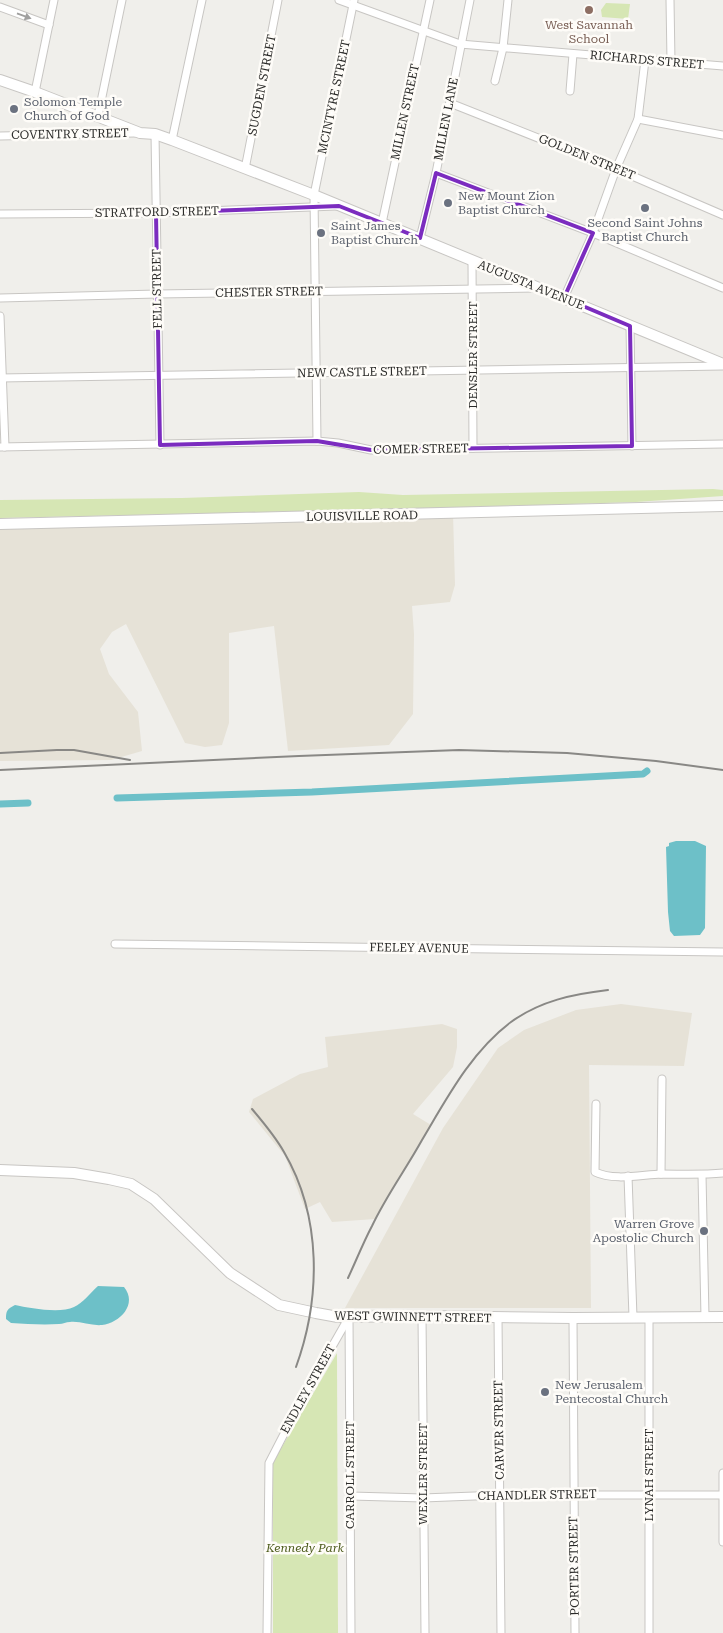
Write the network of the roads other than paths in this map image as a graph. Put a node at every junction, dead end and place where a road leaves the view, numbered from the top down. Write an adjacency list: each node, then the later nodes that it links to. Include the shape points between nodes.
1 (54, 0): 12 (street)
2 (122, 0): 25 (street)
3 (202, 0): 31 (street)
4 (278, 0): 33 (street, SUGDEN STREET)
5 (339, 0): 10 (street, RICHARDS STREET)
6 (430, 0): 13 (street, MILLEN STREET)
7 (470, 0): 14 (street, MILLEN LANE)
8 (508, 0): 15 (street)
9 (670, 0): 18 (street)
10 (354, 3): 13 (street, RICHARDS STREET); 35 (street, MCINTYRE STREET)
11 (0, 7): 12 (street, one-way to 12)
12 (49, 25): 23 (street)
13 (423, 30): 14 (street, RICHARDS STREET); 41 (street, MILLEN STREET)
14 (460, 44): 15 (street, RICHARDS STREET); 24 (street, MILLEN LANE)
15 (503, 48): 16 (street, RICHARDS STREET); 21 (street)
16 (573, 54): 17 (street, RICHARDS STREET); 22 (street)
17 (645, 60): 18 (street, RICHARDS STREET); 26 (street)
18 (671, 61): 19 (street, RICHARDS STREET)
19 (723, 66)
20 (0, 80): 23 (main road, AUGUSTA AVENUE)
21 (495, 81)
22 (570, 91)
23 (35, 92): 25 (main road, AUGUSTA AVENUE)
24 (450, 103): 32 (street, GOLDEN STREET); 34 (street, MILLEN LANE)
25 (98, 116): 27 (main road, AUGUSTA AVENUE)
26 (638, 119): 29 (street); 32 (street)
27 (140, 133): 28 (main road, AUGUSTA AVENUE); 30 (street, COVENTRY STREET)
28 (155, 134): 31 (main road, AUGUSTA AVENUE); 38 (street, FELL STREET)
29 (723, 135)
30 (0, 136)
31 (172, 140): 33 (main road, AUGUSTA AVENUE)
32 (616, 168): 40 (street, GOLDEN STREET); 42 (street)
33 (245, 169): 35 (main road, AUGUSTA AVENUE)
34 (436, 173): 42 (street); 43 (street, MILLEN LANE)
35 (314, 195): 36 (main road, AUGUSTA AVENUE); 37 (street, MCINTYRE STREET)
36 (339, 206): 37 (street, AUGUSTA AVENUE); 41 (main road, AUGUSTA AVENUE)
37 (314, 207): 38 (street, STRATFORD STREET); 48 (street)
38 (156, 213): 39 (street, STRATFORD STREET); 49 (street, FELL STREET)
39 (0, 214)
40 (723, 215)
41 (382, 223): 43 (main road, AUGUSTA AVENUE)
42 (593, 233): 46 (street); 51 (street)
43 (420, 238): 44 (main road, AUGUSTA AVENUE)
44 (472, 261): 45 (main road, AUGUSTA AVENUE); 47 (street, DENSLER STREET)
45 (538, 288): 47 (street, CHESTER STREET); 51 (main road, AUGUSTA AVENUE)
46 (723, 288)
47 (473, 289): 48 (street, CHESTER STREET); 56 (street, DENSLER STREET)
48 (315, 291): 49 (street, CHESTER STREET); 57 (street)
49 (158, 294): 50 (street, CHESTER STREET); 58 (street, FELL STREET)
50 (0, 298)
51 (564, 298): 53 (main road, AUGUSTA AVENUE)
52 (0, 316): 59 (street)
53 (630, 326): 54 (main road, AUGUSTA AVENUE); 55 (street)
54 (723, 365): 55 (street, NEW CASTLE STREET)
55 (631, 368): 56 (street, NEW CASTLE STREET); 63 (street)
56 (472, 371): 57 (street, NEW CASTLE STREET); 65 (street, DENSLER STREET)
57 (316, 373): 58 (street, NEW CASTLE STREET); 60 (street)
58 (159, 376): 59 (street, NEW CASTLE STREET); 62 (street, FELL STREET)
59 (2, 378): 64 (street)
60 (317, 441): 62 (street, COMER STREET); 65 (street, COMER STREET, via 371,450)
61 (723, 444): 63 (street, COMER STREET)
62 (160, 445): 64 (street, COMER STREET)
63 (632, 446): 65 (street, COMER STREET)
64 (2, 447)
65 (474, 448)
66 (723, 506): 67 (main road, LOUISVILLE ROAD)
67 (0, 524)
68 (114, 944): 69 (street, FEELEY AVENUE)
69 (723, 952)
70 (662, 1079): 74 (street)
71 (596, 1104): 76 (street, via 595,1172)
72 (0, 1170): 78 (main road, WEST GWINNETT STREET, via 74,1173 132,1184 154,1200 230,1273 279,1305)
73 (723, 1173): 75 (street)
74 (661, 1174): 75 (street); 76 (street)
75 (702, 1175): 81 (street)
76 (628, 1176): 79 (street)
77 (422, 1316): 78 (main road, WEST GWINNETT STREET); 83 (main road, WEST GWINNETT STREET); 91 (street, WEXLER STREET)
78 (349, 1317): 90 (street, CARROLL STREET); 93 (street, ENDLEY STREET, via 269,1462)
79 (633, 1317): 80 (main road, WEST GWINNETT STREET); 84 (main road, WEST GWINNETT STREET)
80 (649, 1317): 81 (main road, WEST GWINNETT STREET); 88 (street, LYNAH STREET)
81 (705, 1317): 82 (main road, WEST GWINNETT STREET)
82 (723, 1317)
83 (498, 1318): 84 (main road, WEST GWINNETT STREET); 87 (street, CARVER STREET)
84 (573, 1318): 86 (street, PORTER STREET)
85 (723, 1473): 89 (street)
86 (574, 1494): 87 (street, CHANDLER STREET); 88 (street, CHANDLER STREET); 97 (street, PORTER STREET)
87 (500, 1495): 91 (street, CHANDLER STREET); 96 (street, CARVER STREET)
88 (649, 1495): 89 (street, CHANDLER STREET); 98 (street, LYNAH STREET)
89 (723, 1495): 92 (street)
90 (351, 1496): 91 (street, CHANDLER STREET); 94 (street, CARROLL STREET)
91 (423, 1498): 95 (street, WEXLER STREET)
92 (723, 1542)
93 (267, 1633)
94 (351, 1633)
95 (425, 1633)
96 (501, 1633)
97 (575, 1633)
98 (649, 1633)

